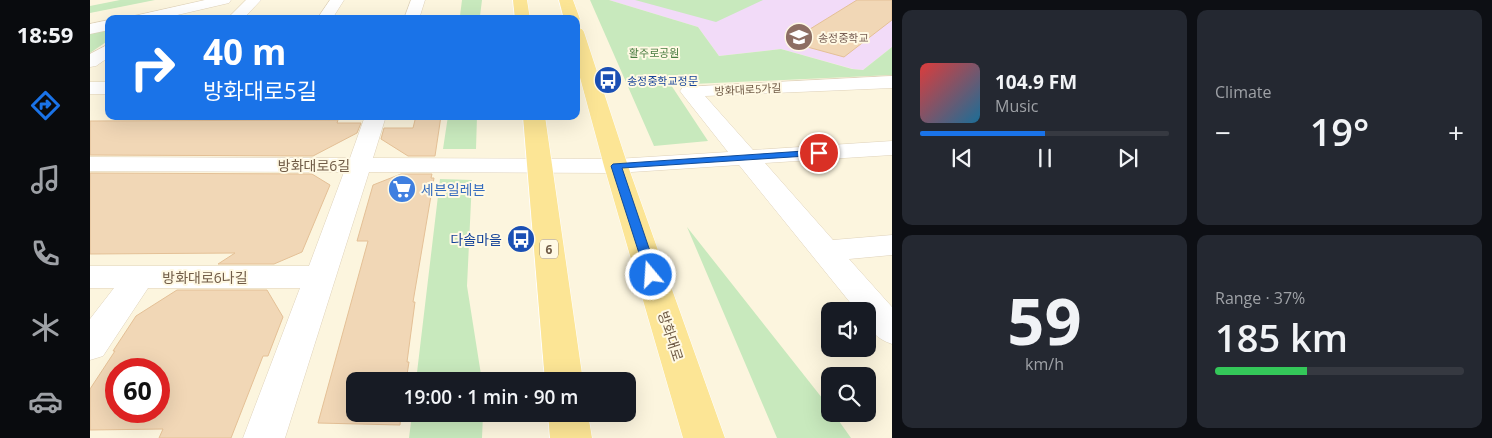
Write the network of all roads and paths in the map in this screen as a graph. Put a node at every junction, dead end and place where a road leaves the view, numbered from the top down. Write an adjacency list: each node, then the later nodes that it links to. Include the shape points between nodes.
1 (224, 0): 7 (street)
2 (254, 0): 8 (street)
3 (337, 0): 9 (street)
4 (418, 0): 10 (street)
5 (520, 0): 11 (main road)
6 (566, 0): 12 (main road)
7 (160, 15)
8 (238, 15)
9 (327, 15)
10 (412, 15)
11 (522, 15)
12 (571, 15)
13 (105, 26): 14 (street)
14 (90, 29)
15 (580, 45): 28 (main road, 방화대로)
16 (105, 51): 17 (street)
17 (90, 62)
18 (892, 82): 24 (street, 방화대로5가길, via 690,92)
19 (90, 88): 20 (street)
20 (105, 88)
21 (375, 120): 26 (street)
22 (534, 120): 27 (main road, 6)
23 (892, 148): 24 (street, 방화대로6길)
24 (746, 157): 28 (street, 방화대로6길); 30 (street)
25 (90, 164): 26 (street, 방화대로6길)
26 (359, 165): 27 (street, 방화대로6길); 33 (street)
27 (539, 166): 28 (street, 방화대로6길); 36 (main road, 6)
28 (616, 166): 40 (main road, 방화대로)
29 (892, 246): 30 (street)
30 (825, 251): 34 (street)
31 (90, 277): 32 (street, 방화대로6나길)
32 (139, 277): 33 (street, 방화대로6나길); 35 (street)
33 (320, 277): 38 (street)
34 (892, 330)
35 (90, 346)
36 (563, 372)
37 (569, 422): 39 (main road)
38 (264, 438)
39 (571, 438)
40 (704, 438)

